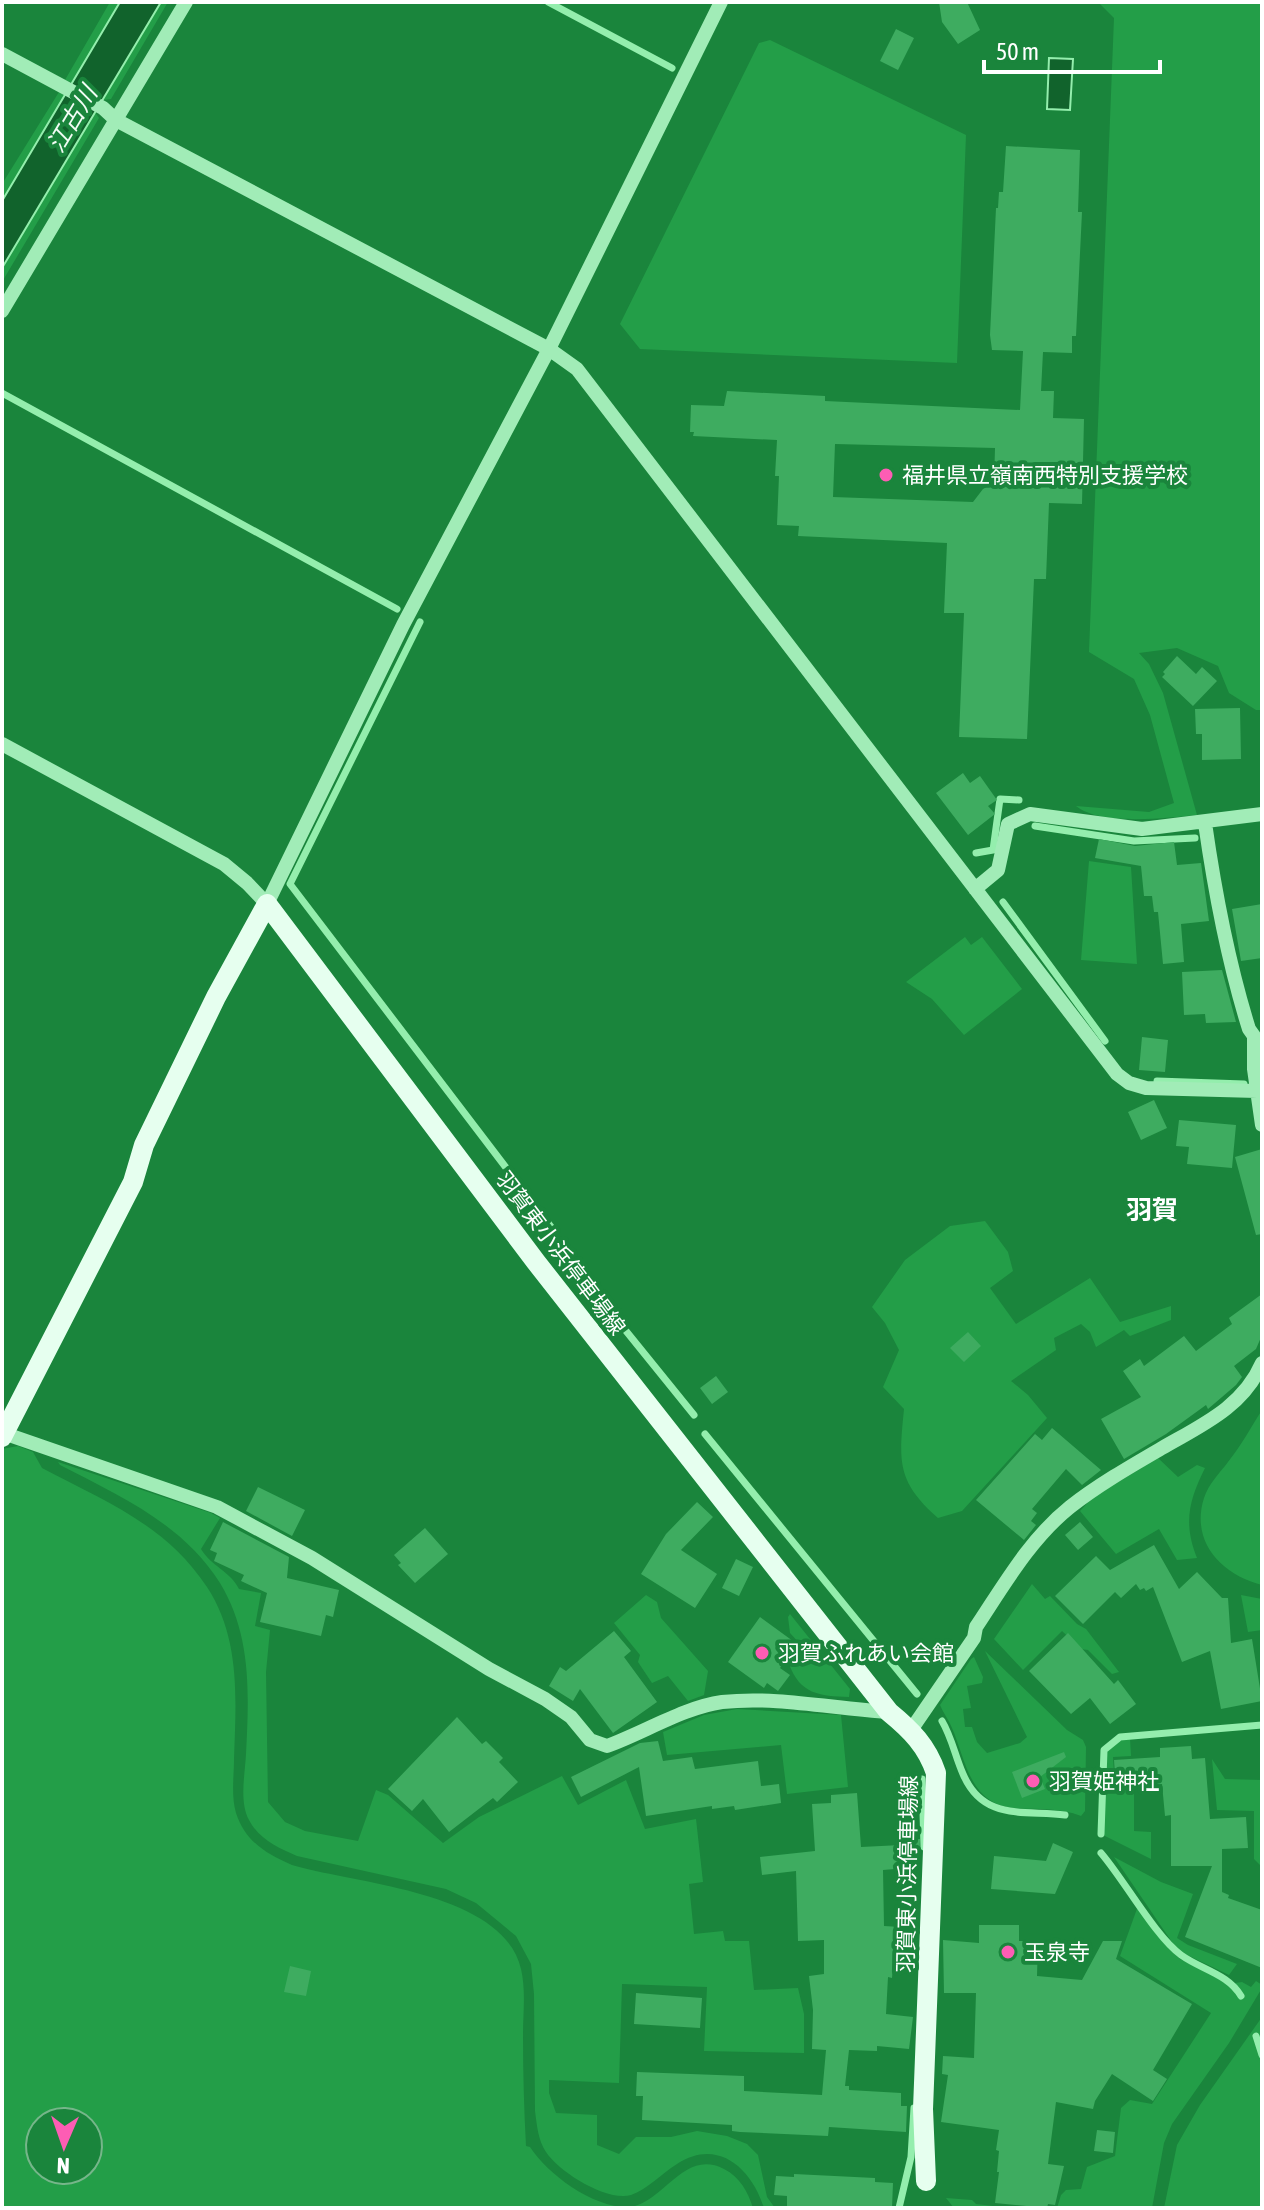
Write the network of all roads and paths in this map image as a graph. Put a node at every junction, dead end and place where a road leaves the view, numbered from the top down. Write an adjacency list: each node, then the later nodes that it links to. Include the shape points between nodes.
1 (186, 2): 4 (street)
2 (721, 2): 6 (street)
3 (2, 54): 4 (street)
4 (116, 120): 5 (street); 6 (street)
5 (2, 311)
6 (549, 349): 10 (street, via 577,369); 11 (street, via 403,625)
7 (2, 744): 11 (street, via 224,864)
8 (1262, 814): 9 (street)
9 (1205, 823): 10 (street, via 1142,829 1030,814 1008,824 998,870); 12 (street, via 1230,959 1244,1012)
10 (975, 889): 13 (street, via 1129,1083 1164,1090)
11 (267, 904): 16 (main road, via 216,997 144,1145 133,1182); 17 (main road, 羽賀東小浜停車場線, via 536,1262)
12 (1258, 1036): 13 (street)
13 (1257, 1091): 14 (street)
14 (1262, 1125)
15 (1262, 1363): 18 (street, via 1240,1398 1220,1415 1088,1494 1054,1521 1017,1565)
16 (4, 1435): 17 (street, via 217,1507 545,1699 571,1717 590,1740 607,1746 723,1702)
17 (889, 1712): 18 (main road, 羽賀東小浜停車場線)
18 (911, 1730): 19 (main road, 羽賀東小浜停車場線, via 929,1752 936,1773 923,2109)
19 (926, 2181)

